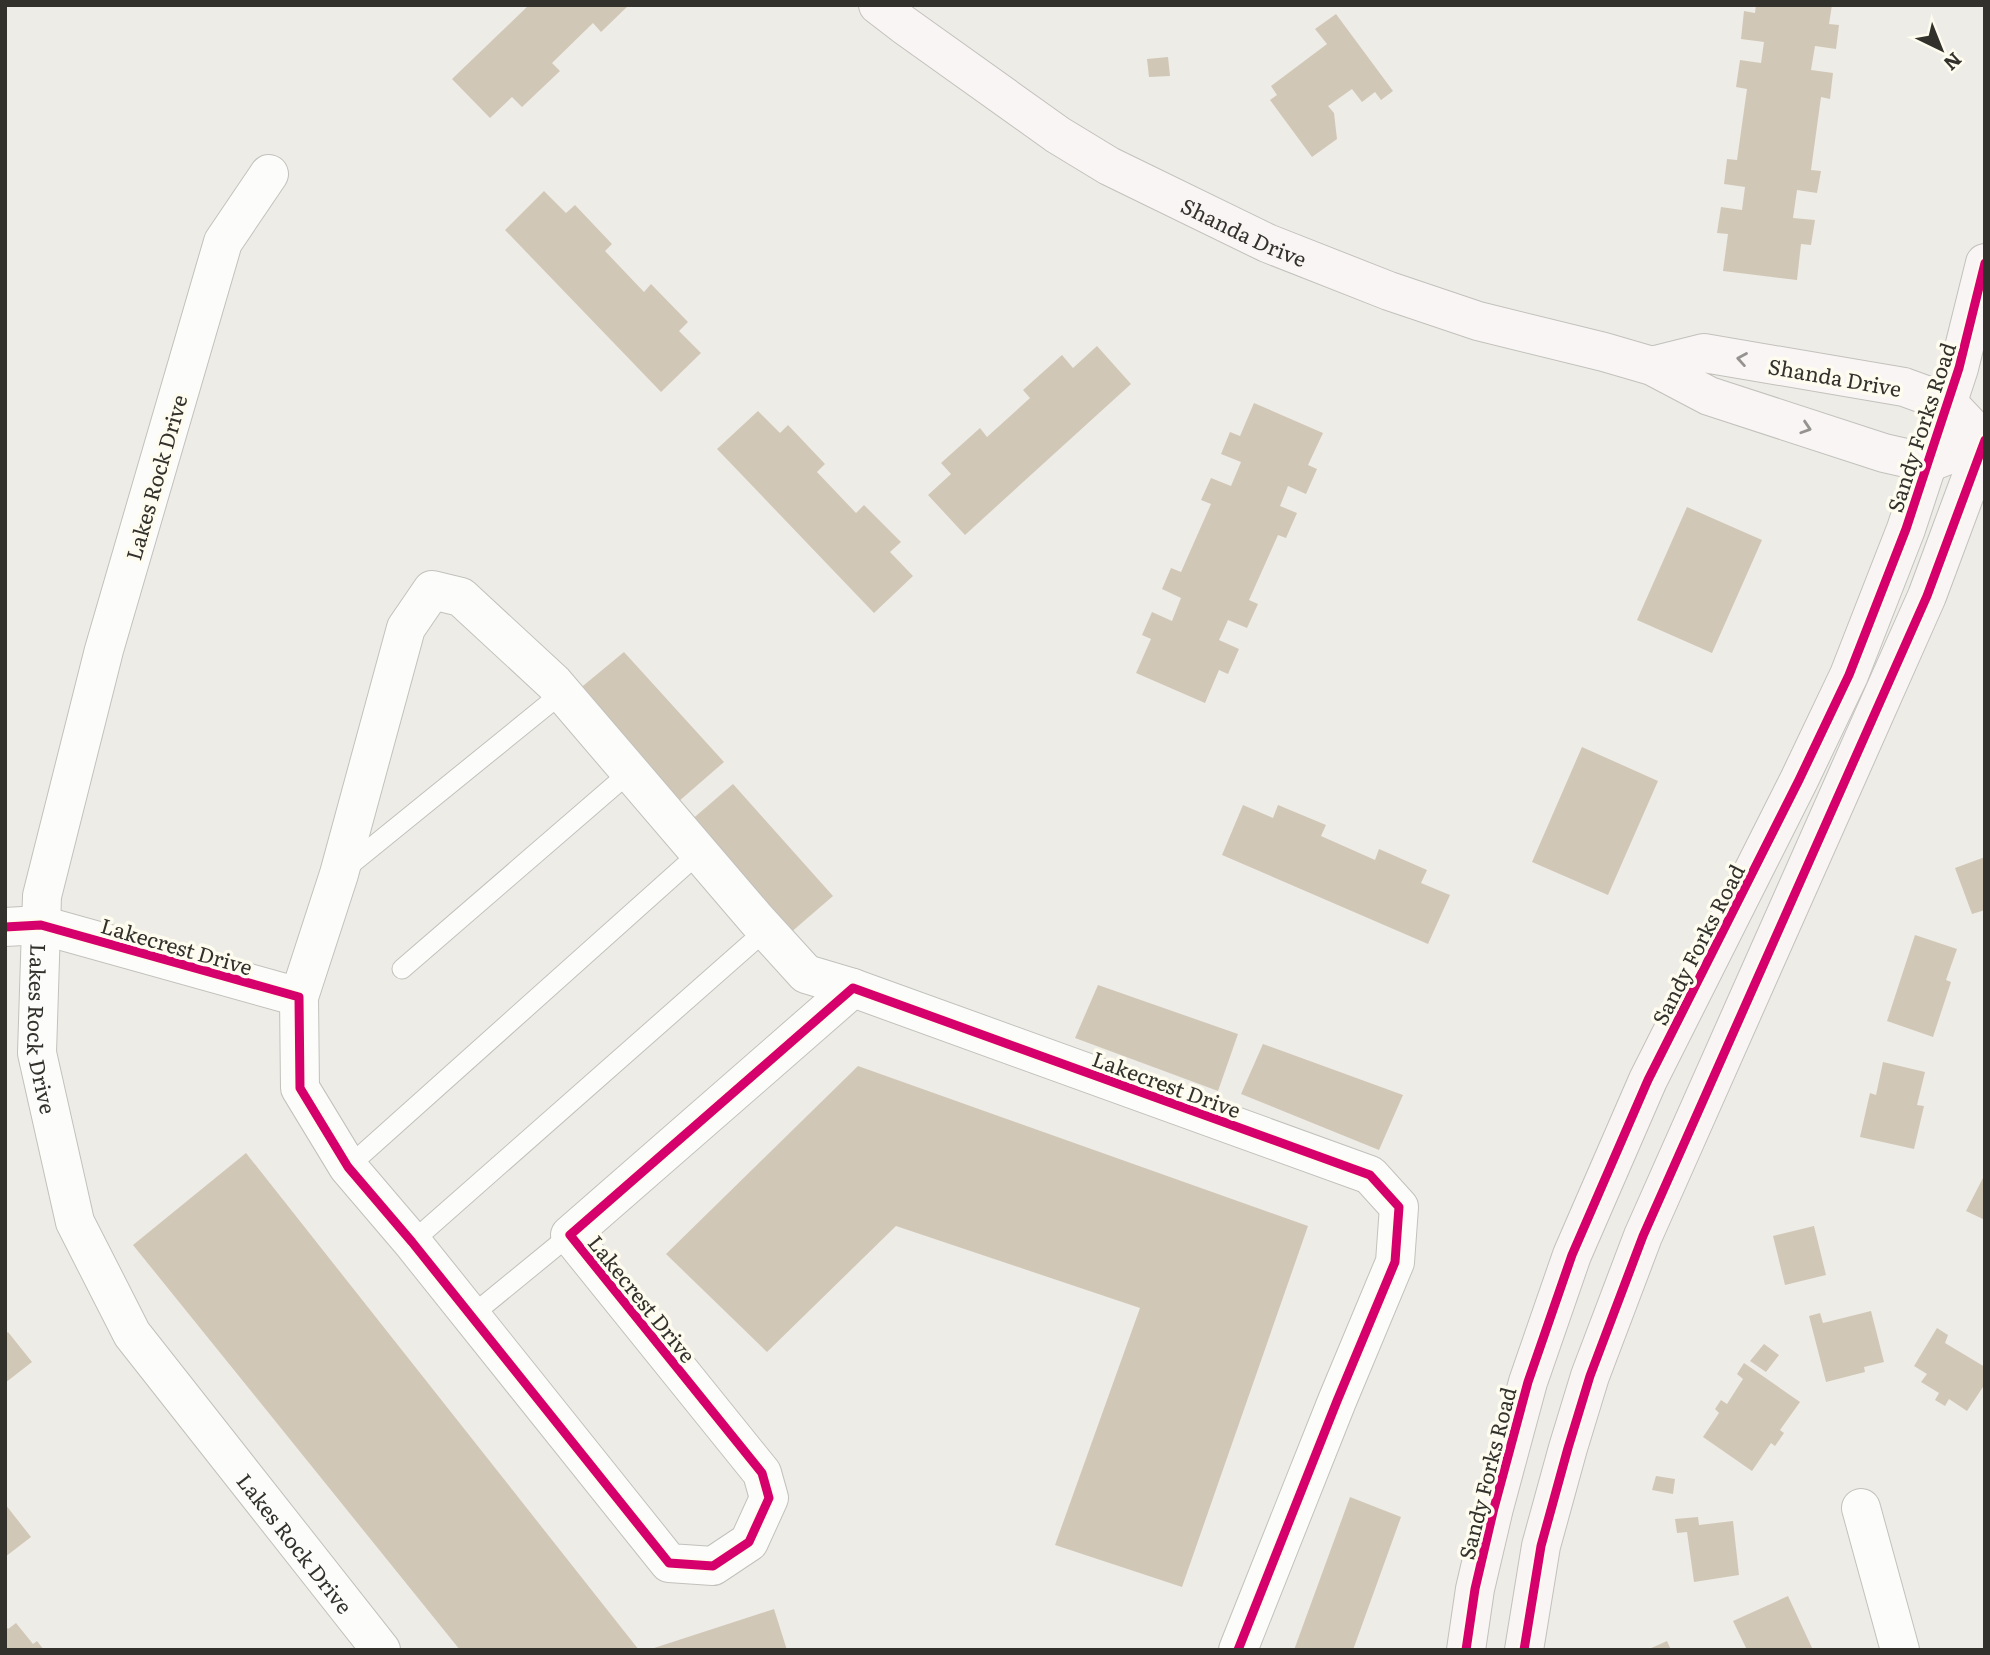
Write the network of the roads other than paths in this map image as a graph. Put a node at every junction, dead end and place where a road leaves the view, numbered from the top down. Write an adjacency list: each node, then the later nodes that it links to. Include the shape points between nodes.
1 (878, 5): 4 (street, Shanda Drive, via 1058,135 1109,166 1255,237 1478,321)
2 (269, 174): 12 (street, Lakes Rock Drive, via 223,242 104,650 42,896)
3 (1985, 263): 5 (street, Sandy Forks Road)
4 (1652, 366): 5 (street, Shanda Drive, one-way to 4, via 1904,387 1704,353); 7 (street, Shanda Drive, one-way to 7, via 1709,396)
5 (1948, 403): 6 (street, Shanda Drive); 7 (street, Sandy Forks Road)
6 (1984, 441): 7 (street); 25 (street, via 1927,596 1643,1236 1568,1448 1541,1546)
7 (1928, 463): 24 (street, Sandy Forks Road, via 1849,675 1648,1080 1572,1255 1528,1382 1497,1495)
8 (562, 693): 9 (street, Lakecrest Drive); 11 (lane); 11 (street, Lakecrest Drive, via 461,597 432,590 406,628)
9 (630, 772): 10 (street, Lakecrest Drive); 14 (lane)
10 (699, 853): 13 (street, Lakecrest Drive); 17 (lane)
11 (339, 874): 16 (street, Lakecrest Drive)
12 (23, 926): 16 (street, Lakecrest Drive); 22 (street, Lakes Rock Drive, via 37,1054 75,1222 132,1334)
13 (765, 930): 15 (street, Lakecrest Drive, via 806,974); 19 (lane)
14 (402, 969)
15 (853, 988): 18 (street, Lakecrest Drive); 23 (street, Lakecrest Drive, via 1370,1175 1399,1207 1395,1262)
16 (299, 997): 17 (street, Lakecrest Drive, via 300,1088)
17 (348, 1167): 19 (street, Lakecrest Drive)
18 (570, 1235): 20 (lane); 20 (street, Lakecrest Drive, via 762,1473 769,1498 748,1542 713,1566 669,1563)
19 (412, 1242): 20 (street, Lakecrest Drive)
20 (471, 1316)
21 (1861, 1508): 26 (street)
22 (381, 1650)
23 (1238, 1650)
24 (1466, 1650)
25 (1524, 1650)
26 (1900, 1650)

